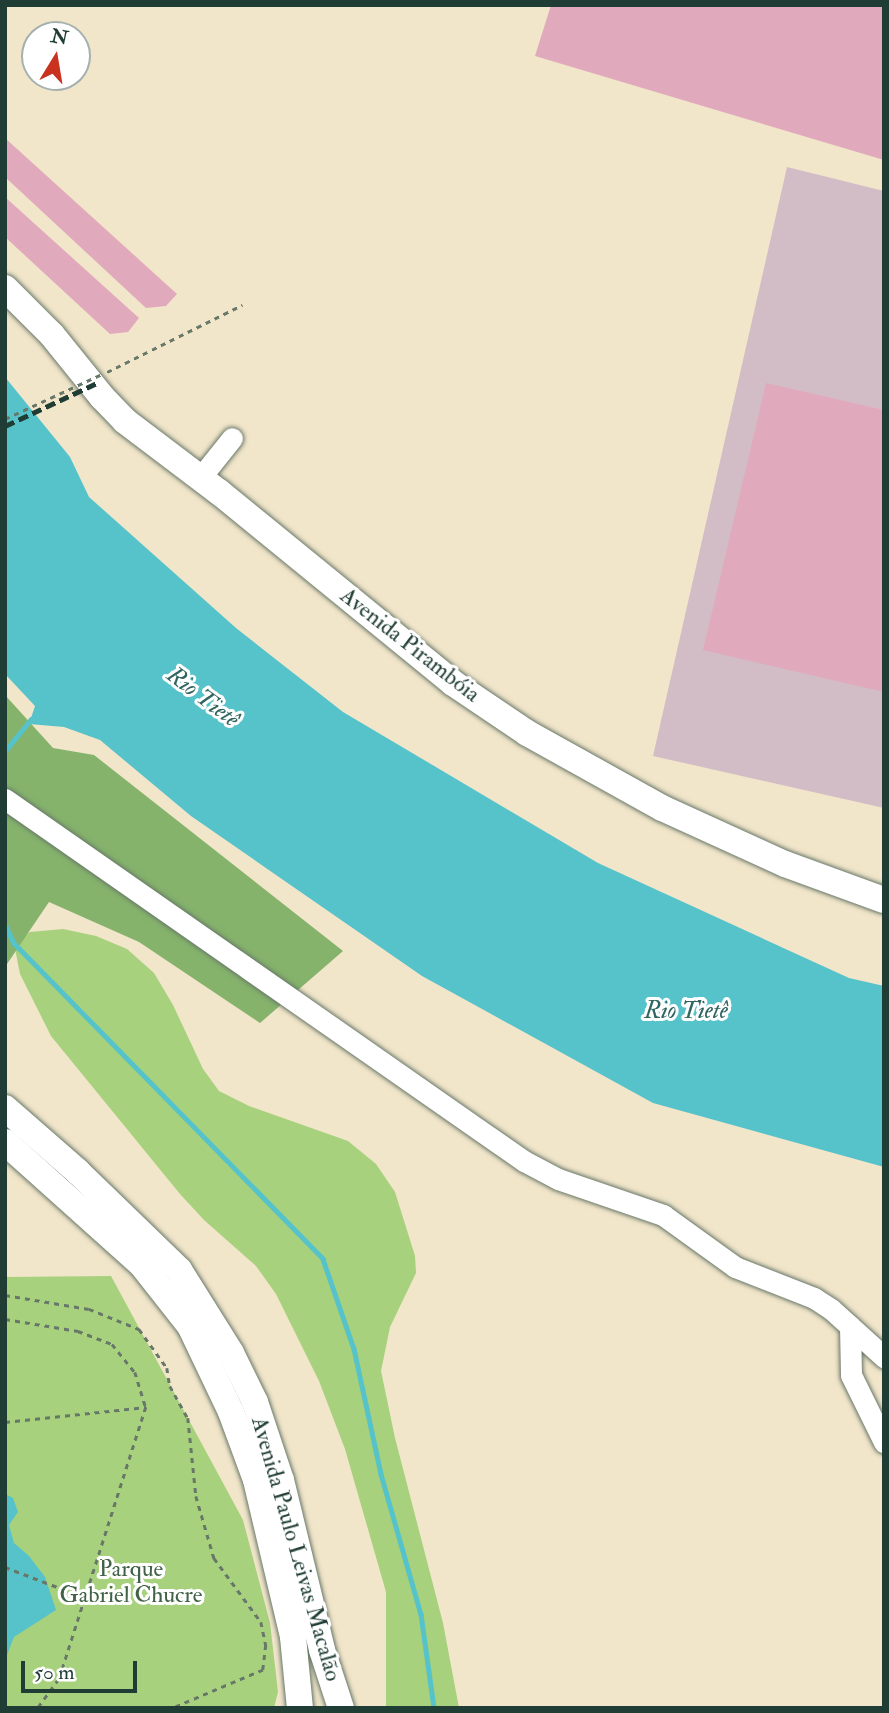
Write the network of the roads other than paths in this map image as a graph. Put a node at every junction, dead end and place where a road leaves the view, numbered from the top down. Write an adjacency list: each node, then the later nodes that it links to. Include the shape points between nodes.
1 (5, 288): 3 (main road, Avenida Pirambóia, via 125,421)
2 (232, 438): 3 (lane)
3 (200, 478): 5 (main road, Avenida Pirambóia, via 453,682 527,733 662,808 785,864)
4 (5, 799): 8 (lane, via 524,1161 558,1180 663,1215 716,1255 764,1281 814,1298)
5 (884, 900)
6 (5, 1108): 12 (main road, Avenida Paulo Leivas Macalão, via 179,1270 232,1353 278,1469 322,1650)
7 (5, 1142): 11 (main road, Avenida Paulo Leivas Macalão, via 142,1265 190,1326 231,1412 256,1480 293,1637)
8 (850, 1326): 9 (lane); 10 (lane, via 851,1375)
9 (884, 1357)
10 (884, 1442)
11 (300, 1708)
12 (341, 1708)

